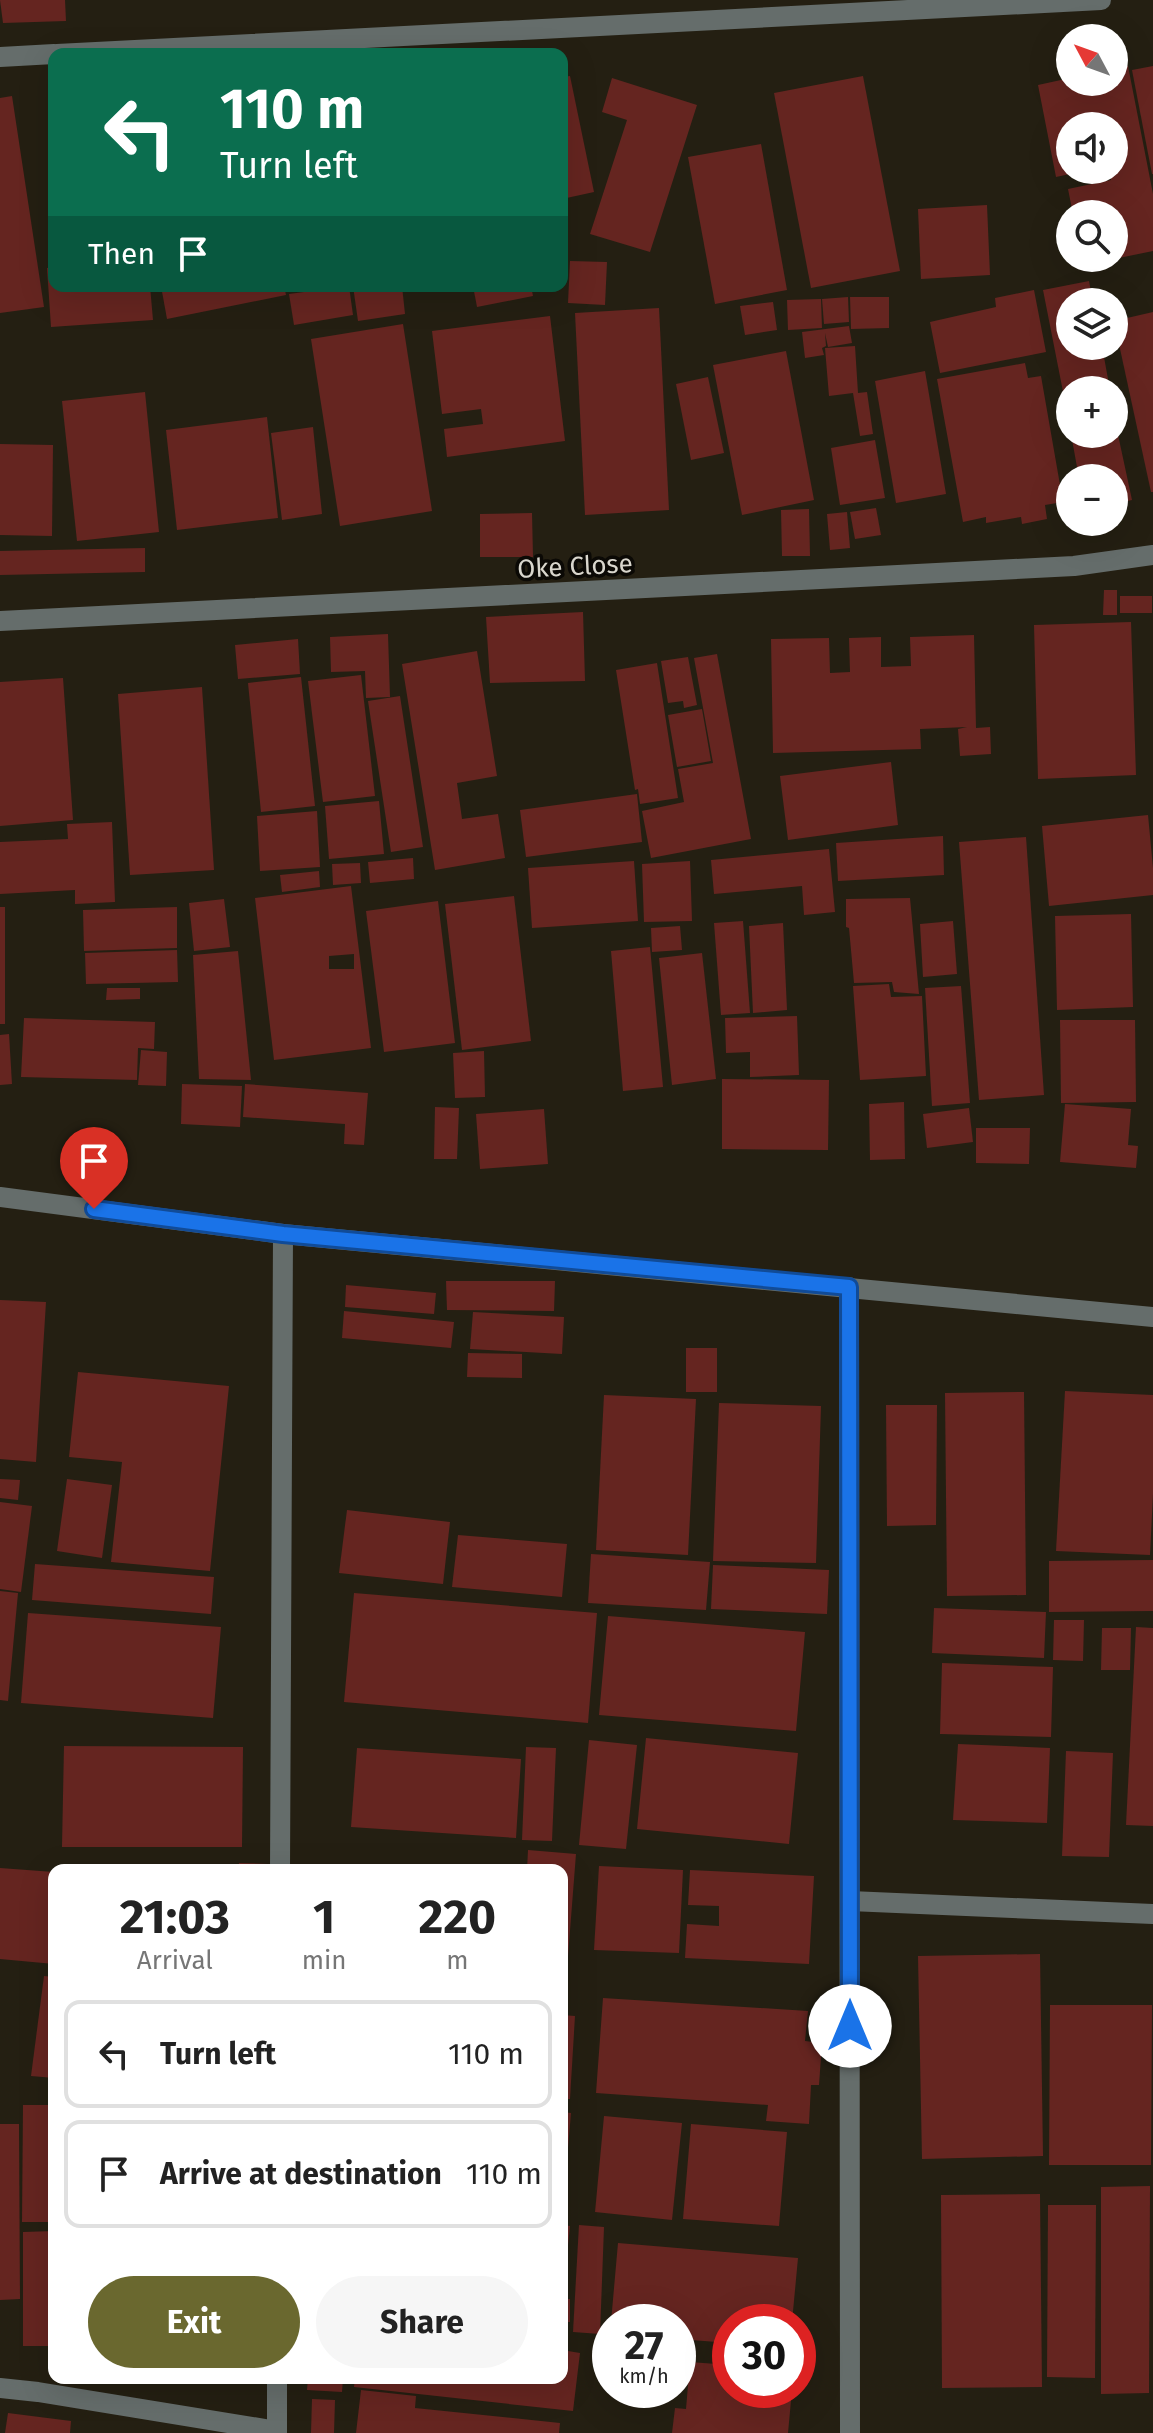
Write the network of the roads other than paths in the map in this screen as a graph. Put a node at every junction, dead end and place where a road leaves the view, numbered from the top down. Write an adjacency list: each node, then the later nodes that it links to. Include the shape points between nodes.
1 (1101, 0): 2 (street)
2 (172, 48)
3 (48, 54): 4 (street)
4 (0, 57)
5 (1153, 555): 6 (street, Oke Close, via 1074,566)
6 (0, 621)
7 (0, 1197): 8 (street)
8 (283, 1234): 9 (street); 11 (street)
9 (849, 1287): 10 (street); 12 (street)
10 (1153, 1317)
11 (280, 1864)
12 (850, 1901): 13 (street); 17 (street)
13 (1153, 1914)
14 (277, 2384): 16 (street)
15 (0, 2388): 16 (street)
16 (277, 2432)
17 (850, 2433)

